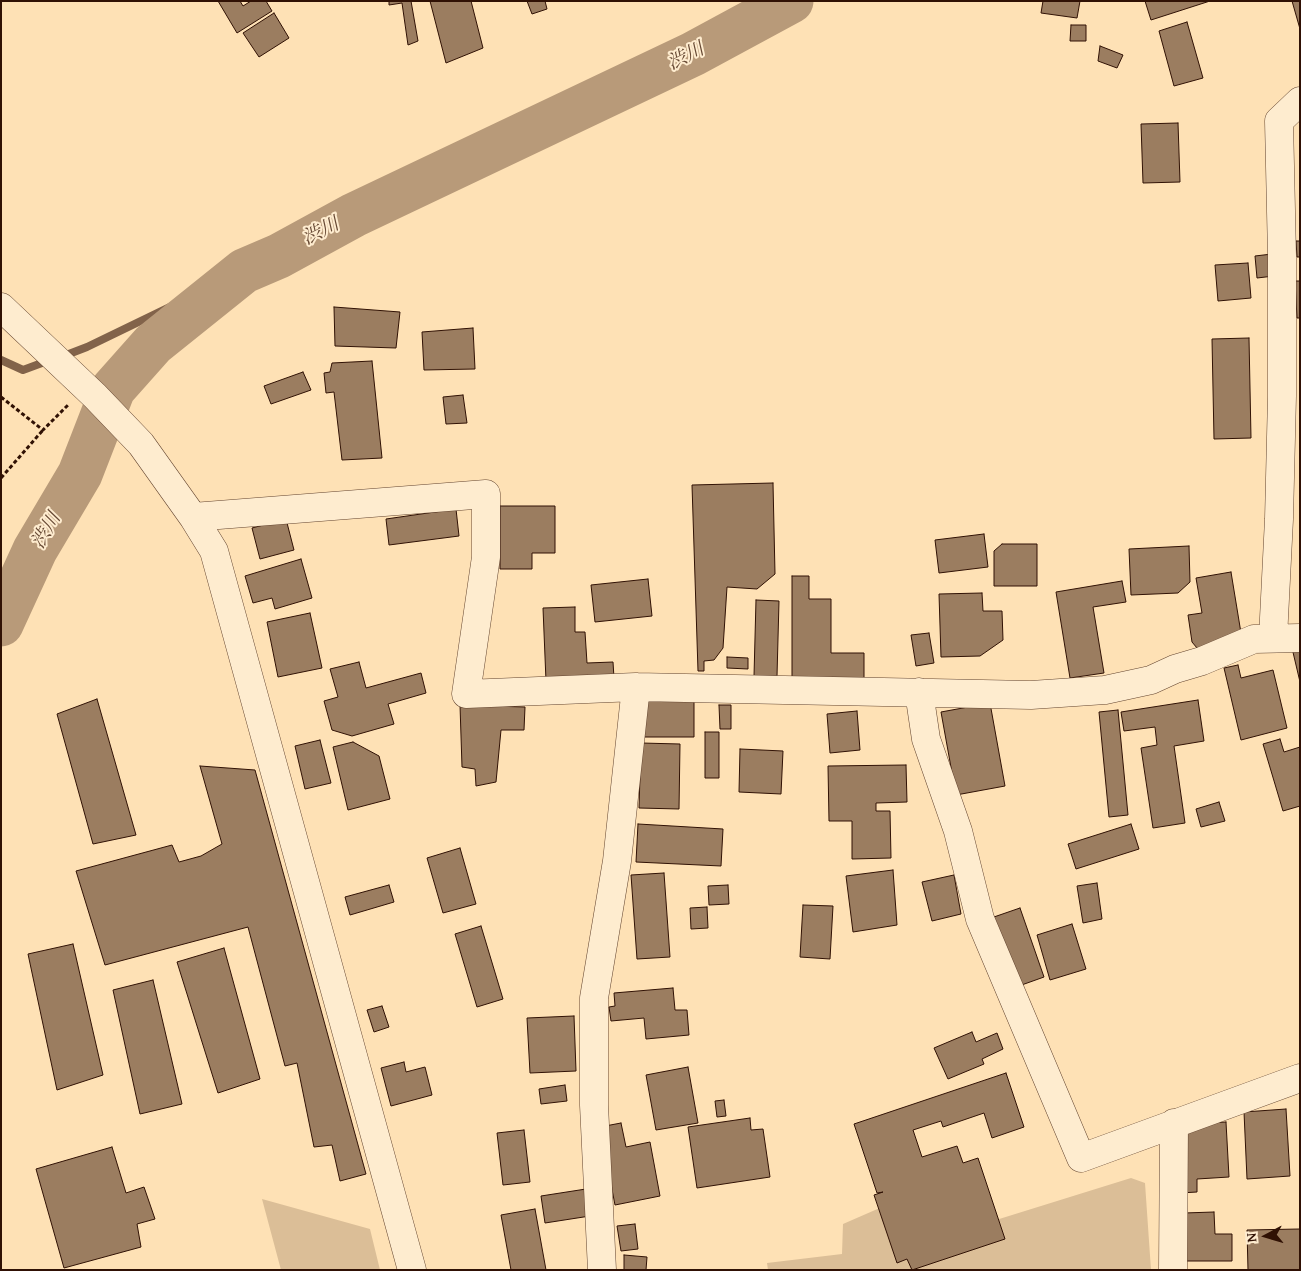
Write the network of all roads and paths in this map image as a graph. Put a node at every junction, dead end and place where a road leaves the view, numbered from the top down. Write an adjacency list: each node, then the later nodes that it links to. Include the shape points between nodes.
1 (1300, 101): 4 (street, via 1279,121 1282,256)
2 (1, 307): 3 (street)
3 (85, 387): 6 (path); 8 (street, via 141,444)
4 (1291, 396): 9 (street, via 1279,519)
5 (1, 397): 6 (path)
6 (43, 430): 7 (path)
7 (1, 478)
8 (193, 517): 11 (street, via 486,494 486,557 466,694); 15 (street, via 214,551)
9 (1273, 638): 10 (street); 12 (street, via 1254,639 1151,680 1105,690 1031,695)
10 (1300, 638)
11 (636, 687): 12 (street); 16 (street, via 617,861 594,998 594,1105)
12 (918, 692): 14 (street, via 926,739 958,831 980,919 1081,1158)
13 (1300, 1078): 14 (street)
14 (1174, 1123): 17 (street)
15 (412, 1270)
16 (602, 1270)
17 (1173, 1270)

